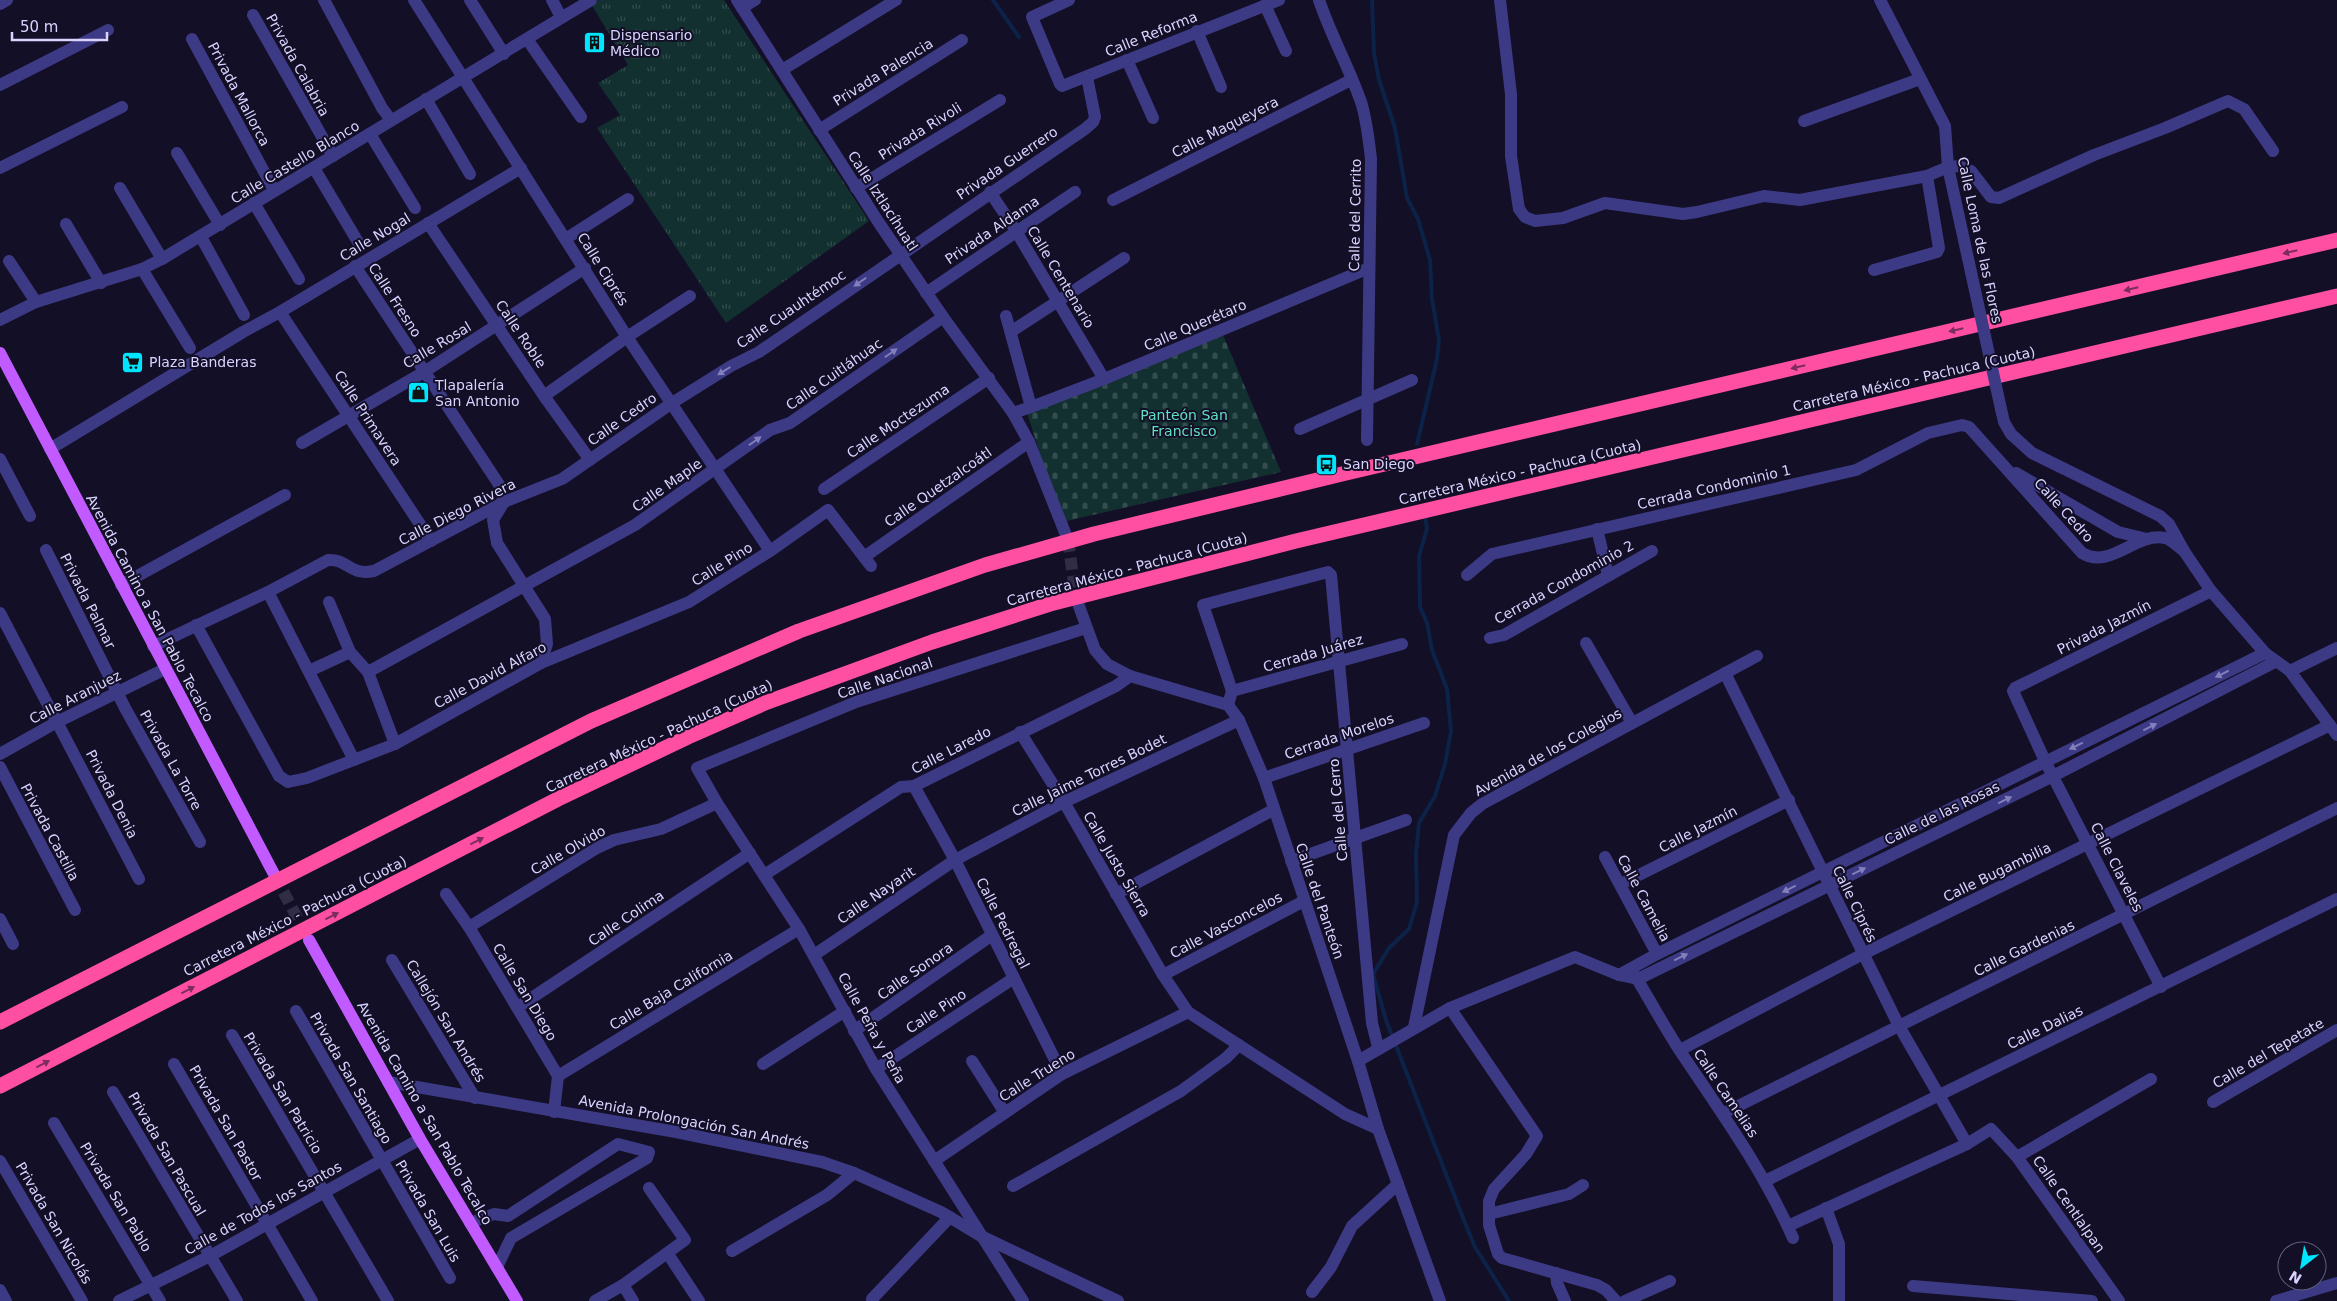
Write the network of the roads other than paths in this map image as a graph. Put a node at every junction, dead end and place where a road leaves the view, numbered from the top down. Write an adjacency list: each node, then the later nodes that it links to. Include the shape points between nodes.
1 (7, 0): 14 (street)
2 (324, 0): 39 (street)
3 (414, 0): 29 (street, Calle Ciprés)
4 (470, 0): 25 (street)
5 (552, 0): 18 (street)
6 (591, 0): 18 (street, Calle Castello Blanco)
7 (755, 0): 15 (street)
8 (896, 0): 27 (street)
9 (1070, 0): 28 (street, Calle Reforma, via 1032,17 1060,84)
10 (1279, 0): 16 (street, Calle Reforma)
11 (1319, 0): 31 (street, Calle del Cerrito)
12 (1500, 0): 51 (street, via 1511,94 1511,156 1519,209 1525,218 1535,221 1563,218 1605,203 1683,214 1764,196 1800,200)
13 (1880, 0): 30 (street, Calle Loma de las Flores)
14 (0, 4)
15 (739, 4): 27 (street, Calle Iztlacíhuatl)
16 (1265, 5): 20 (street, Calle Reforma); 24 (street)
17 (253, 14): 45 (street, Privada Calabria)
18 (561, 17): 22 (street, Calle Castello Blanco)
19 (108, 30): 32 (street)
20 (1197, 31): 26 (street, Calle Reforma); 33 (street)
21 (192, 38): 54 (street, Privada Mallorca)
22 (528, 39): 25 (street, Calle Castello Blanco); 37 (street)
23 (962, 40): 41 (street, Privada Palencia)
24 (1286, 51)
25 (504, 54): 29 (street, Calle Castello Blanco)
26 (1127, 60): 28 (street, Calle Reforma); 38 (street)
27 (782, 70): 41 (street, Calle Iztlacíhuatl)
28 (1087, 77): 55 (street, Privada Guerrero, via 1095,117 1093,122)
29 (464, 78): 34 (street, Calle Castello Blanco); 49 (street, Calle Ciprés)
30 (1920, 78): 40 (street); 46 (street, Calle Loma de las Flores, via 1945,126)
31 (1351, 80): 58 (street, Calle Maqueyera); 75 (street, Calle del Cerrito, via 1368,128 1371,159)
32 (0, 85)
33 (1221, 87)
34 (426, 99): 39 (street, Calle Castello Blanco); 50 (street)
35 (1000, 100): 53 (street, Privada Rivoli)
36 (122, 107): 47 (street)
37 (581, 117)
38 (1153, 118)
39 (391, 120): 42 (street, Calle Castello Blanco)
40 (1804, 121)
41 (819, 130): 53 (street, Calle Iztlacíhuatl)
42 (370, 134): 45 (street, Calle Castello Blanco); 60 (street)
43 (2273, 151): 46 (street, via 2244,109 2228,101 2094,154 1999,198 1991,197 1971,171 1959,166)
44 (178, 153): 63 (street)
45 (333, 156): 48 (street, Calle Castello Blanco)
46 (1948, 167): 51 (street); 127 (street, Calle Loma de las Flores, bridge, via 2004,422 2019,444 2032,453 2160,516 2170,524)
47 (0, 168)
48 (314, 168): 54 (street, Calle Castello Blanco); 68 (street)
49 (521, 168): 61 (street, Calle Nogal); 66 (street, Calle Ciprés)
50 (470, 174)
51 (1927, 176): 77 (street, via 1937,252)
52 (120, 188): 71 (street)
53 (856, 188): 69 (street, Calle Iztlacíhuatl)
54 (274, 190): 59 (street, Calle Castello Blanco)
55 (990, 192): 64 (street, Calle Centenario); 69 (street, Privada Guerrero)
56 (1075, 192): 64 (street, Privada Aldama)
57 (628, 200): 66 (street)
58 (1113, 200)
59 (254, 203): 63 (street, Calle Castello Blanco); 78 (street)
60 (415, 208)
61 (428, 223): 73 (street, Calle Nogal); 90 (street, Calle Roble)
62 (66, 224): 79 (street)
63 (220, 225): 65 (street, Calle Castello Blanco)
64 (1016, 231): 80 (street, Privada Aldama); 84 (street, Calle Centenario)
65 (201, 237): 71 (street, Calle Castello Blanco); 86 (street)
66 (566, 238): 74 (street, Calle Ciprés)
67 (2337, 240): 223 (highway, one-way to 223, via 1342,474 1094,534 985,565 799,631 592,720)
68 (358, 242)
69 (900, 254): 80 (street, Calle Iztlacíhuatl); 101 (street, Calle Cuauhtémoc, one-way to 101, via 758,352)
70 (1124, 258): 84 (street)
71 (162, 259): 76 (street, Calle Castello Blanco)
72 (9, 261): 83 (street)
73 (355, 266): 85 (street, Calle Nogal); 95 (street, Calle Fresno)
74 (585, 268): 90 (street, Calle Rosal); 92 (street, Calle Ciprés)
75 (1370, 268): 97 (street, Calle Querétaro); 100 (street, Calle del Cerrito)
76 (142, 269): 79 (street, Calle Castello Blanco); 93 (street)
77 (1874, 270)
78 (299, 279)
79 (101, 283): 83 (street, Calle Castello Blanco)
80 (926, 293): 88 (street, Calle Iztlacíhuatl)
81 (690, 296): 92 (street)
82 (2337, 296): 241 (highway, Carretera México - Pachuca (Cuota), one-way to 82, via 601,778 765,703 932,642 1050,604 1296,541)
83 (36, 302): 89 (street, Calle Castello Blanco)
84 (1058, 302): 91 (street); 97 (street, Calle Centenario)
85 (280, 312): 104 (street, Calle Primavera); 110 (street, Calle Nogal)
86 (244, 315)
87 (1006, 316): 91 (street)
88 (943, 317): 96 (street, Calle Iztlacíhuatl); 114 (street, Calle Cuitláhuac, one-way to 88, via 770,430 790,423)
89 (0, 320)
90 (497, 326): 95 (street, Calle Rosal); 99 (street, Calle Roble)
91 (1012, 331): 102 (street)
92 (628, 337): 99 (street); 101 (street, Calle Ciprés)
93 (190, 348)
94 (0, 352): 110 (main road, Avenida Camino a San Pablo Tecalco)
95 (424, 372): 104 (street, Calle Rosal); 117 (street, Calle Fresno, via 500,486)
96 (989, 378): 103 (street, Calle Iztlacíhuatl); 115 (street, Calle Moctezuma)
97 (1104, 379): 102 (street, Calle Querétaro)
98 (1412, 380): 100 (street)
99 (544, 396): 112 (street, Calle Roble)
100 (1367, 400): 106 (street); 107 (street, Calle del Cerrito)
101 (672, 403): 112 (street, Calle Cedro); 114 (street, Calle Ciprés)
102 (1032, 407): 103 (street, Calle Querétaro)
103 (1014, 413): 108 (street, Calle Iztlacíhuatl)
104 (348, 415): 109 (street, Calle Rosal); 123 (street, Calle Primavera)
105 (1969, 427): 113 (street, Calle Cedro); 120 (street, Cerrada Condominio 1, via 1962,425 1928,433 1856,470)
106 (1300, 429)
107 (1367, 440)
108 (1029, 442): 118 (street, Calle Quetzalcoátl, via 867,562); 122 (street, Calle Iztlacíhuatl)
109 (302, 443)
110 (50, 449): 130 (main road, Avenida Camino a San Pablo Tecalco)
111 (0, 459): 119 (street)
112 (590, 460): 117 (street, Calle Diego Rivera, via 562,479)
113 (2004, 466): 121 (street, via 2118,532); 121 (street, Calle Cedro, via 2082,553 2092,559 2106,557)
114 (716, 469): 125 (street, Calle Ciprés); 131 (street, Calle Maple, via 635,525)
115 (824, 489)
116 (285, 495): 130 (street)
117 (504, 502): 123 (street, Calle Diego Rivera); 131 (street, via 493,520 497,543)
118 (828, 510): 125 (street, Calle Pino)
119 (30, 516)
120 (1597, 529): 128 (street, Cerrada Condominio 1, via 1492,554); 129 (street)
121 (2147, 539): 127 (street, Calle Cedro, via 2166,538)
122 (1068, 540)
123 (431, 541): 133 (street, Calle Diego Rivera, via 362,574 336,560 328,560)
124 (46, 550): 159 (street, Privada Palmar)
125 (770, 551): 136 (street, Calle Pino)
126 (1652, 551): 129 (street, Cerrada Condominio 2)
127 (2184, 551): 132 (street, Calle Loma de las Flores)
128 (1467, 575)
129 (1608, 575): 140 (street, Cerrada Condominio 2, via 1504,635)
130 (121, 585): 143 (main road, Avenida Camino a San Pablo Tecalco)
131 (523, 586): 150 (street, via 545,619 547,644); 154 (street, Calle Maple)
132 (2211, 591): 146 (street, Calle Loma de las Flores); 157 (street, Privada Jazmín)
133 (268, 592): 138 (street); 152 (street)
134 (1076, 598): 139 (street)
135 (329, 602): 145 (street)
136 (689, 602): 150 (street, Calle David Alfaro)
137 (0, 613): 162 (street, Privada Denia)
138 (196, 625): 143 (street); 170 (street, Calle David Alfaro, via 279,776 288,782 307,778)
139 (1086, 628): 156 (street, via 1095,650 1107,664); 173 (street, Calle Nacional, via 856,702)
140 (1490, 638)
141 (1586, 643): 164 (street)
142 (1402, 644): 148 (street, Cerrada Juárez)
143 (152, 646): 151 (main road, Avenida Camino a San Pablo Tecalco)
144 (2337, 648): 153 (street)
145 (350, 652): 152 (street); 154 (street)
146 (2266, 653): 149 (street, Calle Loma de las Flores); 171 (street, Calle de las Rosas, one-way to 171)
147 (1757, 656): 155 (street, Avenida de los Colegios)
148 (1339, 661): 158 (street, Cerrada Juárez); 158 (street, Calle del Cerro, via 1331,575 1328,572 1203,605); 168 (street, Calle del Cerro)
149 (2275, 662): 153 (street, Calle Loma de las Flores); 174 (street, Calle de las Rosas, one-way to 149)
150 (541, 663): 167 (street, Calle David Alfaro)
151 (165, 669): 159 (street, Calle Aranjuez); 191 (main road, Avenida Camino a San Pablo Tecalco)
152 (309, 671): 170 (street)
153 (2290, 671): 165 (street)
154 (368, 672): 167 (street)
155 (1725, 673): 164 (street, Avenida de los Colegios); 177 (street, Calle Ciprés)
156 (1130, 676): 160 (street); 166 (street, Calle Laredo, via 1116,686)
157 (2013, 691): 171 (street, Calle Claveles)
158 (1232, 692): 160 (street)
159 (118, 693): 162 (street, Calle Aranjuez); 184 (street, Privada La Torre)
160 (1228, 705): 161 (street, Calle del Panteón)
161 (1239, 720): 175 (street, Calle del Panteón); 178 (street, Calle Jaime Torres Bodet)
162 (56, 722): 169 (street, Calle Aranjuez); 193 (street, Privada Denia)
163 (1424, 723): 168 (street, Cerrada Morelos)
164 (1632, 724): 225 (street, Avenida de los Colegios, via 1482,804 1454,835)
165 (2334, 730): 185 (street, Calle Bugambilia)
166 (1020, 732): 176 (street, Calle Laredo); 178 (street, Calle Justo Sierra)
167 (395, 744): 170 (street, Calle David Alfaro)
168 (1348, 748): 175 (street, Cerrada Morelos); 183 (street, Calle del Cerro)
169 (0, 754)
170 (354, 760)
171 (2045, 761): 174 (street, Calle Claveles); 190 (street, Calle de las Rosas)
172 (0, 767): 200 (street, Privada Castilla)
173 (697, 768): 179 (street, Calle Peña y Peña)
174 (2053, 776): 185 (street, Calle Claveles); 195 (street, Calle de las Rosas, one-way to 174)
175 (1264, 778): 181 (street, Calle del Panteón)
176 (914, 786): 188 (street, Calle Pedregal); 192 (street, Calle Laredo, via 901,788)
177 (1789, 800): 190 (street, Calle Ciprés); 194 (street, Calle Jazmín)
178 (1064, 802): 188 (street, Calle Jaime Torres Bodet); 197 (street, Calle Justo Sierra)
179 (717, 803): 186 (street, Calle Peña y Peña); 203 (street, Calle Olvido, via 661,829 614,840 597,848)
180 (2337, 808): 201 (street, Calle Gardenias)
181 (1273, 810): 189 (street, Calle del Panteón); 197 (street)
182 (1406, 820): 183 (street)
183 (1356, 838): 189 (street); 229 (street, Calle del Cerro, via 1372,1023)
184 (200, 842)
185 (2089, 845): 201 (street, Calle Claveles); 209 (street, Calle Bugambilia)
186 (750, 853): 192 (street, Calle Peña y Peña); 218 (street, Calle Colima)
187 (1605, 857): 194 (street, Calle Camelia)
188 (955, 860): 205 (street, Calle Pedregal); 210 (street, Calle Nayarit)
189 (1291, 861): 199 (street, Calle del Panteón)
190 (1823, 872): 195 (street, Calle Ciprés); 208 (street, Calle de las Rosas, one-way to 208)
191 (275, 876)
192 (764, 876): 204 (street, Calle Peña y Peña)
193 (139, 879)
194 (1621, 884): 208 (street, Calle Camelia)
195 (1830, 885): 209 (street, Calle Ciprés); 216 (street, Calle de las Rosas, one-way to 195)
196 (446, 894): 203 (street, Calle San Diego)
197 (1116, 894): 213 (street, Calle Justo Sierra)
198 (2337, 899): 217 (street, Calle Dalias)
199 (1304, 901): 213 (street, Calle Vasconcelos); 233 (street, Calle del Panteón)
200 (75, 910)
201 (2124, 915): 217 (street, Calle Claveles); 224 (street, Calle Gardenias)
202 (0, 919): 207 (street)
203 (469, 927): 218 (street, Calle San Diego)
204 (799, 929): 210 (street, Calle Peña y Peña); 238 (street, Calle Baja California)
205 (992, 935): 215 (street, Calle Pedregal); 227 (street, Calle Sonora)
206 (309, 940): 240 (main road, Avenida Camino a San Pablo Tecalco)
207 (13, 944)
208 (1656, 954): 212 (street, Calle de las Rosas)
209 (1863, 954): 224 (street, Calle Ciprés); 231 (street, Calle Bugambilia)
210 (814, 955): 221 (street, Calle Peña y Peña)
211 (392, 960): 244 (street, Callejón San Andrés)
212 (1631, 968): 214 (street, Calle de las Rosas); 216 (street, Calle Camelias)
213 (1163, 975): 222 (street, Calle Justo Sierra)
214 (1619, 975): 216 (street); 219 (street, via 1575,957)
215 (1014, 978): 236 (street, Calle Pino); 237 (street, Calle Pedregal)
216 (1638, 979): 231 (street, Calle Camelias)
217 (2161, 986): 243 (street, Calle Dalias)
218 (518, 1008): 238 (street, Calle San Diego)
219 (1450, 1008): 225 (street); 265 (street, via 1537,1136 1526,1154 1494,1189 1489,1201)
220 (296, 1011): 254 (street, Privada San Santiago)
221 (845, 1011): 227 (street, Calle Peña y Peña); 235 (street)
222 (1188, 1012): 230 (street); 237 (street, Calle Trueno)
223 (0, 1022)
224 (1899, 1026): 243 (street, Calle Ciprés); 248 (street, Calle Gardenias)
225 (1414, 1027): 229 (street)
226 (2337, 1030): 245 (street, Calle del Tepetate)
227 (854, 1031): 236 (street, Calle Peña y Peña)
228 (232, 1035): 263 (street, Privada San Patricio)
229 (1388, 1041): 233 (street)
230 (1238, 1045): 250 (street, via 1345,1114); 261 (street, via 1226,1058 1181,1091)
231 (1680, 1050): 248 (street, Calle Camelias)
232 (972, 1061): 247 (street)
233 (1358, 1061): 250 (street, Calle del Panteón)
234 (174, 1064): 268 (street, Privada San Pastor)
235 (763, 1064)
236 (876, 1069): 256 (street, Calle Peña y Peña)
237 (1062, 1074): 247 (street, Calle Trueno)
238 (558, 1076): 246 (street)
239 (2151, 1079): 253 (street)
240 (388, 1082): 244 (street, Avenida Prolongación San Andrés); 251 (main road, Avenida Camino a San Pablo Tecalco)
241 (0, 1086)
242 (113, 1092): 276 (street, Privada San Pascual)
243 (1938, 1095): 252 (street, Calle Ciprés); 258 (street, Calle Dalias)
244 (475, 1098): 246 (street, Avenida Prolongación San Andrés)
245 (2213, 1102)
246 (554, 1112): 257 (street, Avenida Prolongación San Andrés, via 676,1132 822,1162)
247 (1005, 1113): 256 (street, Calle Trueno)
248 (1724, 1113): 258 (street, Calle Camelias)
249 (54, 1123): 283 (street, Privada San Pablo)
250 (1378, 1129): 259 (street, Calle del Panteón)
251 (420, 1139): 254 (street, Calle de Todos los Santos); 269 (main road, Avenida Camino a San Pablo Tecalco)
252 (1967, 1144): 253 (street, Calle Centlalpan, via 1991,1129); 264 (street)
253 (2017, 1156): 307 (street, Calle Centlalpan)
254 (381, 1160): 263 (street, Calle de Todos los Santos); 279 (street, Privada San Luis)
255 (0, 1161): 289 (street, Privada San Nicolás)
256 (934, 1161): 271 (street, Calle Peña y Peña)
257 (854, 1173): 267 (street, Avenida Prolongación San Andrés); 274 (street, via 827,1195)
258 (1765, 1181): 270 (street, Calle Camelias)
259 (1398, 1184): 286 (street, via 1352,1226); 301 (street, Calle del Panteón)
260 (1583, 1185): 265 (street, via 1569,1194)
261 (1013, 1186)
262 (649, 1188): 275 (street, via 684,1237 682,1243)
263 (325, 1192): 268 (street, Calle de Todos los Santos); 294 (street, Privada San Patricio)
264 (1826, 1208): 270 (street); 305 (street, via 1839,1244)
265 (1489, 1214): 278 (street, via 1499,1257)
266 (508, 1216): 269 (street, via 494,1214); 272 (street); 272 (street, via 616,1145 623,1144 650,1154)
267 (950, 1217): 271 (street, Avenida Prolongación San Andrés); 287 (street)
268 (266, 1223): 276 (street, Calle de Todos los Santos); 293 (street, Privada San Pastor)
269 (470, 1223): 277 (main road, Avenida Camino a San Pablo Tecalco)
270 (1788, 1226): 273 (street, Calle Camelias)
271 (981, 1236): 299 (street, Calle Peña y Peña); 300 (street, Avenida Prolongación San Andrés)
272 (511, 1238): 277 (street)
273 (1793, 1238)
274 (732, 1251)
275 (668, 1254): 282 (street); 298 (street)
276 (210, 1256): 283 (street, Calle de Todos los Santos); 292 (street, Privada San Pascual)
277 (497, 1267): 295 (main road, Avenida Camino a San Pablo Tecalco)
278 (1556, 1273): 302 (street); 303 (street, via 1597,1285)
279 (450, 1278)
280 (1670, 1282): 304 (street)
281 (2337, 1283): 308 (street)
282 (623, 1285): 296 (street); 297 (street)
283 (150, 1286): 290 (street, Calle de Todos los Santos); 291 (street, Privada San Pablo)
284 (1913, 1286): 306 (street)
285 (0, 1290): 288 (street)
286 (1312, 1292)
287 (872, 1299)
288 (6, 1301)
289 (82, 1301)
290 (119, 1301)
291 (160, 1301)
292 (237, 1301)
293 (312, 1301)
294 (388, 1301)
295 (517, 1301)
296 (595, 1301)
297 (633, 1301)
298 (699, 1301)
299 (1023, 1301)
300 (1118, 1301)
301 (1440, 1301)
302 (1564, 1301)
303 (1616, 1301)
304 (1625, 1301)
305 (1839, 1301)
306 (2092, 1301)
307 (2119, 1301)
308 (2276, 1301)

